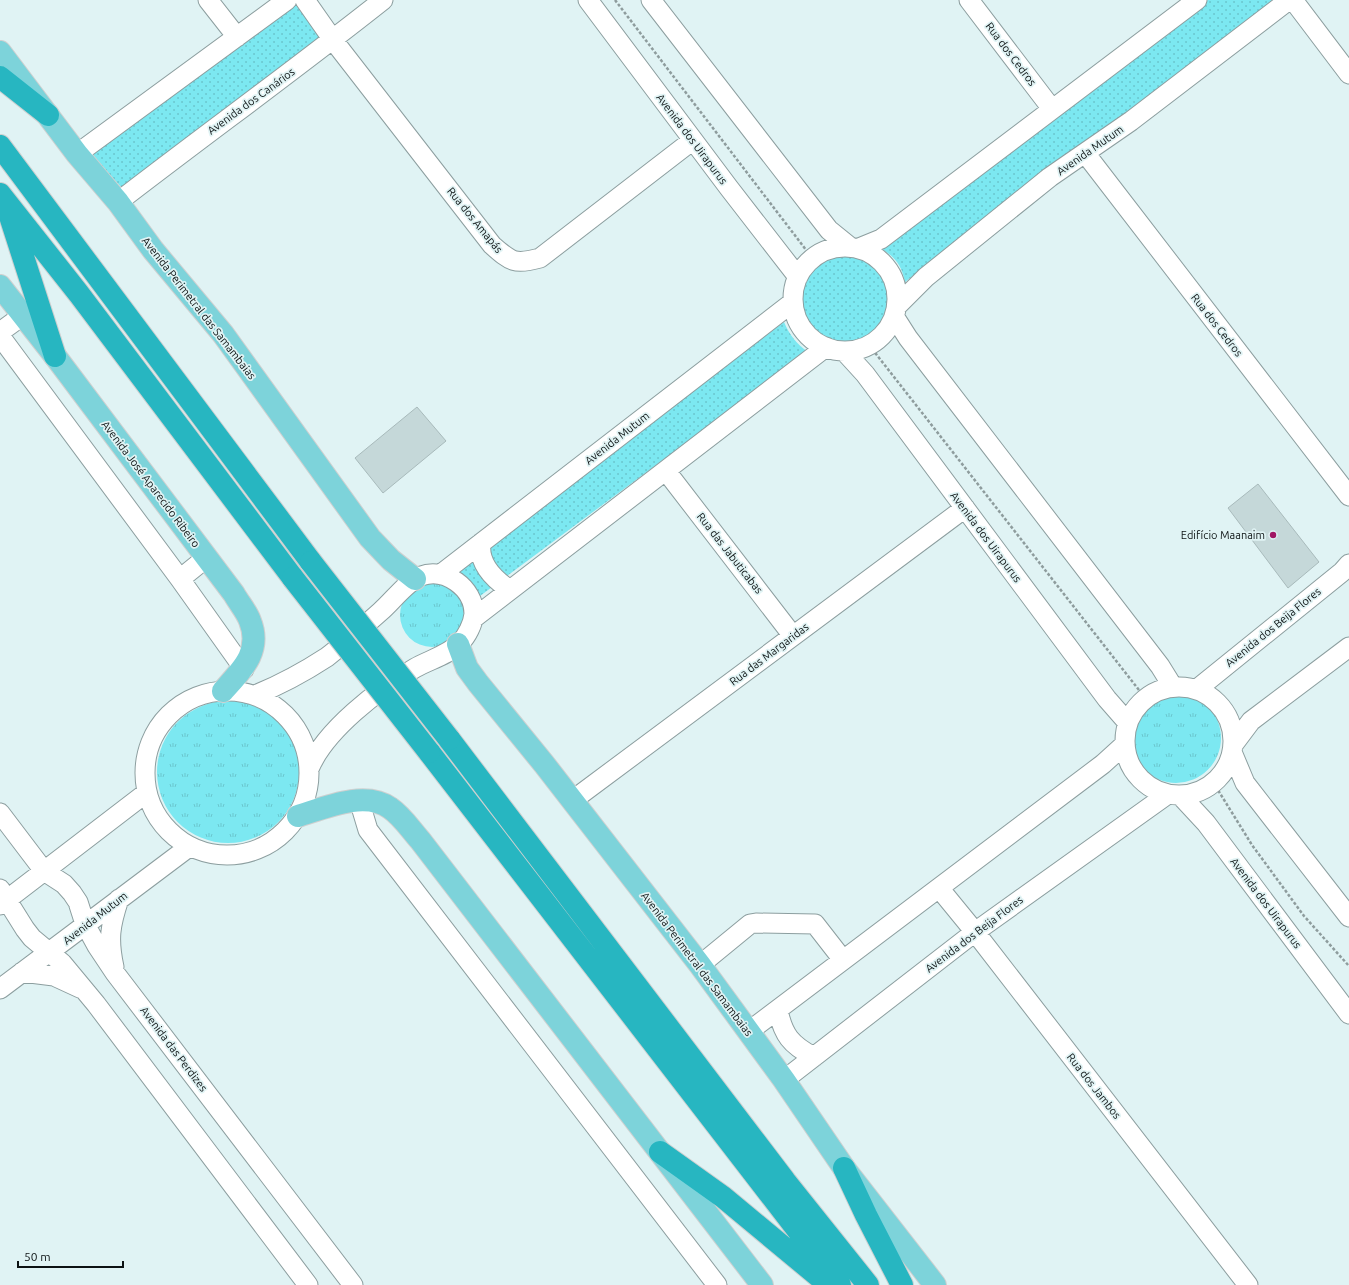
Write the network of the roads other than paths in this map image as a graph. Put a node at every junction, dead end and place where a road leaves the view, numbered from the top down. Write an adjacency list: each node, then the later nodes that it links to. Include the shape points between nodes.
1 (208, 0): 11 (street)
2 (287, 0): 11 (street)
3 (305, 0): 12 (street, Rua dos Amapás)
4 (383, 0): 12 (street, Avenida dos Canários)
5 (588, 0): 18 (street, Avenida dos Uirapurus)
6 (651, 0): 24 (street, via 829,230)
7 (969, 0): 16 (street, Rua dos Cedros)
8 (1197, 0): 16 (street)
9 (1289, 0): 20 (street, Avenida Mutum, via 1131,121)
10 (1293, 0): 14 (street)
11 (237, 37): 21 (street)
12 (333, 40): 18 (street, Rua dos Amapás, via 492,244 507,259 523,263 540,258); 23 (street, Avenida dos Canários)
13 (0, 52): 17 (main road, Avenida Perimetral das Samambaias)
14 (1349, 74)
15 (0, 76): 17 (highway)
16 (1052, 109): 24 (street, via 881,239)
17 (48, 115): 21 (main road, Avenida Perimetral das Samambaias)
18 (693, 140): 25 (street, Avenida dos Uirapurus)
19 (0, 146): 91 (highway, bridge, via 311,562 785,1181)
20 (1084, 153): 28 (street, Avenida Mutum, via 1050,177 938,267); 35 (street, Rua dos Cedros)
21 (77, 154): 23 (main road, Avenida Perimetral das Samambaias)
22 (2, 197): 33 (highway); 90 (highway, bridge)
23 (118, 202): 42 (main road, Avenida Perimetral das Samambaias, via 153,250 223,334 370,538 391,560)
24 (854, 247): 25 (street, via 834,248 820,254 807,263); 28 (street, via 872,254 884,264 892,276 897,291)
25 (798, 277): 27 (street)
26 (0, 286): 29 (main road, Avenida José Aparecido Ribeiro)
27 (793, 302): 32 (street, via 796,317 803,330 814,340); 37 (street, Avenida Mutum)
28 (896, 311): 32 (street, via 888,328 869,345 857,350); 49 (street, via 908,338 1160,666)
29 (22, 316): 30 (street); 33 (main road, Avenida José Aparecido Ribeiro)
30 (0, 332)
31 (0, 336): 41 (street)
32 (835, 349): 34 (street); 36 (street, Avenida dos Uirapurus, via 865,374)
33 (55, 356): 38 (main road, Avenida José Aparecido Ribeiro)
34 (666, 470): 43 (street); 45 (street, Rua das Jabuticabas)
35 (1349, 496)
36 (965, 508): 45 (street, Rua das Margaridas); 53 (street, Avenida dos Uirapurus, via 1107,699)
37 (481, 544): 40 (street, Avenida Mutum); 43 (street, via 481,556 487,568 494,578)
38 (206, 558): 41 (street); 48 (main road, Avenida José Aparecido Ribeiro, via 250,619 254,632 253,647)
39 (1349, 564): 50 (street, Avenida dos Beija Flores)
40 (441, 574): 42 (street); 44 (street, via 464,588 474,608)
41 (180, 578): 48 (street)
42 (415, 579): 52 (street, via 394,601 327,656 287,681)
43 (510, 590): 44 (street)
44 (474, 618): 46 (street, via 466,635)
45 (793, 636): 60 (street, Rua das Margaridas)
46 (458, 644): 56 (street, via 405,674 343,722 324,743); 60 (main road, Avenida Perimetral das Samambaias, via 467,668 478,683)
47 (1349, 647): 55 (street, via 1251,721)
48 (244, 669): 51 (main road, Avenida José Aparecido Ribeiro)
49 (1173, 687): 50 (street); 53 (street, via 1159,691 1146,699 1135,710)
50 (1196, 690): 55 (street, via 1211,698 1224,711 1231,727)
51 (223, 691): 52 (street); 57 (street, via 207,693 192,699 178,707 162,722 149,746 145,762)
52 (255, 695): 56 (street, via 270,702 293,724 304,743)
53 (1128, 723): 54 (street)
54 (1125, 744): 58 (street, via 1131,764 1143,782 1155,790); 65 (street, via 1103,764)
55 (1232, 748): 58 (street, via 1225,769 1213,782 1198,792); 68 (street, via 1245,783)
56 (309, 769): 62 (street, via 307,790)
57 (146, 793): 63 (street, via 160,823 171,835); 64 (street)
58 (1174, 795): 70 (street, Avenida dos Beija Flores); 79 (street, Avenida dos Uirapurus, via 1206,823)
59 (359, 800): 62 (main road); 83 (main road, via 384,804 391,808 415,835); 87 (street, via 368,830)
60 (573, 800): 73 (main road, Avenida Perimetral das Samambaias)
61 (0, 813): 64 (street, Avenida das Perdizes)
62 (298, 816): 63 (street, via 276,840 247,854 215,856)
63 (189, 847): 67 (street, Avenida Mutum)
64 (44, 871): 66 (street); 69 (street, Avenida das Perdizes, via 59,880 72,893 78,902)
65 (939, 888): 70 (street, Rua dos Jambos); 72 (street)
66 (3, 898): 71 (street, via 32,938)
67 (119, 899): 69 (street, Avenida Mutum); 75 (street, via 111,924 110,943)
68 (1349, 917)
69 (85, 924): 71 (street, Avenida Mutum); 75 (street, Avenida das Perdizes)
70 (975, 932): 81 (street, Avenida dos Beija Flores); 94 (street, Rua dos Jambos)
71 (50, 952): 74 (street, Avenida Mutum); 77 (street, via 62,963)
72 (843, 960): 73 (street, via 815,924 752,923); 78 (street)
73 (700, 965): 80 (main road, Avenida Perimetral das Samambaias)
74 (22, 972): 76 (street, Avenida Mutum); 77 (street, via 54,976)
75 (115, 973): 86 (street, Avenida das Perdizes)
76 (0, 988)
77 (82, 990): 85 (street, via 96,1004)
78 (778, 1010): 80 (street); 81 (street, via 781,1025 788,1039 800,1050)
79 (1349, 1014)
80 (748, 1032): 82 (main road, Avenida Perimetral das Samambaias)
81 (814, 1057): 82 (street, Avenida dos Beija Flores)
82 (784, 1080): 84 (main road, Avenida Perimetral das Samambaias)
83 (660, 1152): 88 (main road); 89 (highway, via 722,1197)
84 (844, 1168): 92 (highway); 93 (main road, Avenida Perimetral das Samambaias)
85 (308, 1285)
86 (353, 1285)
87 (717, 1285)
88 (762, 1285)
89 (829, 1285)
90 (840, 1285)
91 (868, 1285)
92 (902, 1285)
93 (935, 1285)
94 (1248, 1285)

